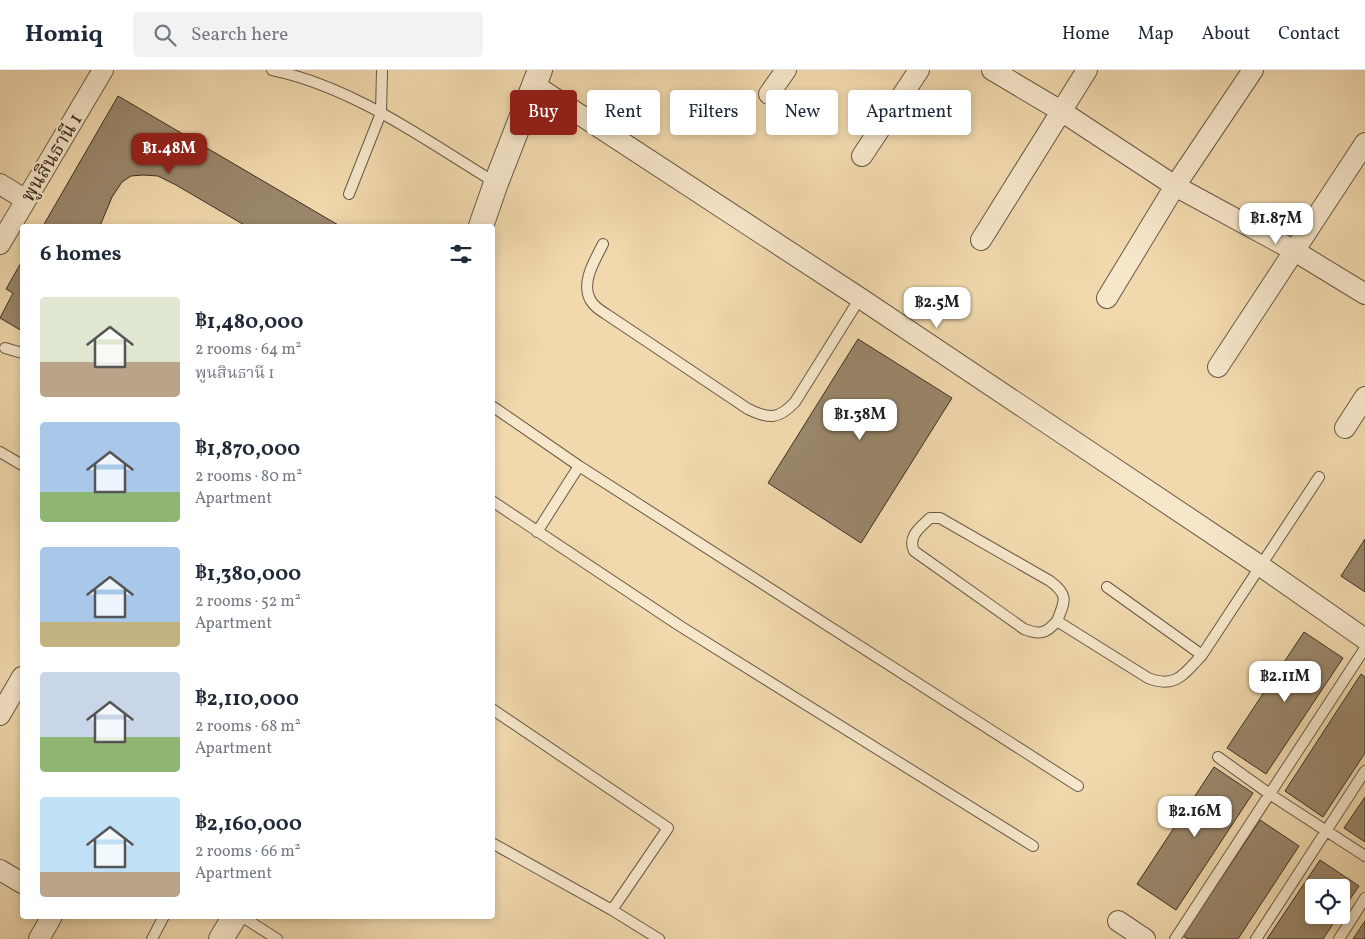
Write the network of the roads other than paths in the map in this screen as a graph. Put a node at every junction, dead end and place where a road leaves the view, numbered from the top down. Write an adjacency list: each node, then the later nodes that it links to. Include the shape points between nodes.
1 (103, 70): 19 (street, พูนสินธานี 1)
2 (272, 70): 12 (lane, via 329,86)
3 (382, 70): 12 (lane)
4 (786, 70): 10 (street)
5 (919, 70): 14 (street)
6 (992, 70): 11 (street)
7 (1087, 70): 11 (street)
8 (1253, 70): 17 (street)
9 (536, 77): 15 (street); 26 (street)
10 (772, 90)
11 (1061, 111): 17 (street); 21 (street)
12 (381, 113): 15 (lane); 18 (lane)
13 (1365, 142): 24 (street)
14 (862, 156)
15 (496, 183): 20 (street)
16 (0, 184): 19 (street)
17 (1175, 186): 24 (street); 27 (street)
18 (349, 194)
19 (26, 200): 22 (street, พูนสินธานี 1)
20 (483, 224)
21 (981, 240)
22 (0, 244)
23 (603, 244): 26 (lane, via 590,270 587,288 591,302 763,416 783,414 795,402)
24 (1294, 250): 25 (street); 30 (street)
25 (1365, 294)
26 (860, 298): 40 (street)
27 (1107, 298)
28 (6, 348): 29 (lane)
29 (20, 352)
30 (1218, 367)
31 (1365, 397): 33 (street)
32 (495, 408): 36 (lane)
33 (1345, 428)
34 (0, 452): 35 (lane)
35 (20, 464)
36 (579, 466): 39 (lane); 51 (lane)
37 (1319, 477): 40 (lane)
38 (495, 503): 39 (lane)
39 (537, 532): 55 (lane, via 680,626)
40 (1262, 567): 43 (street); 45 (lane)
41 (1107, 587): 45 (lane)
42 (1056, 621): 42 (lane, via 1064,605 1064,597 1050,581 940,518 930,518 915,533 911,540 914,551 1024,629 1040,634 1048,632); 45 (lane, via 1160,683 1180,679)
43 (1365, 639)
44 (1365, 648): 52 (lane)
45 (1202, 655)
46 (20, 680): 48 (street)
47 (495, 711): 60 (lane, via 668,828)
48 (0, 715)
49 (1218, 757): 52 (lane)
50 (1365, 771): 53 (lane)
51 (1078, 786)
52 (1271, 795): 53 (lane); 72 (lane)
53 (1326, 830): 56 (lane); 73 (lane)
54 (495, 845): 60 (lane)
55 (1033, 846)
56 (1365, 856)
57 (0, 870): 58 (street)
58 (20, 882)
59 (1365, 898): 74 (lane)
60 (612, 910): 70 (lane)
61 (50, 919): 66 (street)
62 (162, 919): 67 (lane)
63 (233, 919): 68 (street)
64 (246, 919): 69 (lane)
65 (1118, 921): 71 (street)
66 (39, 939)
67 (152, 939)
68 (222, 939)
69 (277, 939)
70 (659, 939)
71 (1145, 939)
72 (1175, 939)
73 (1256, 939)
74 (1339, 939)

